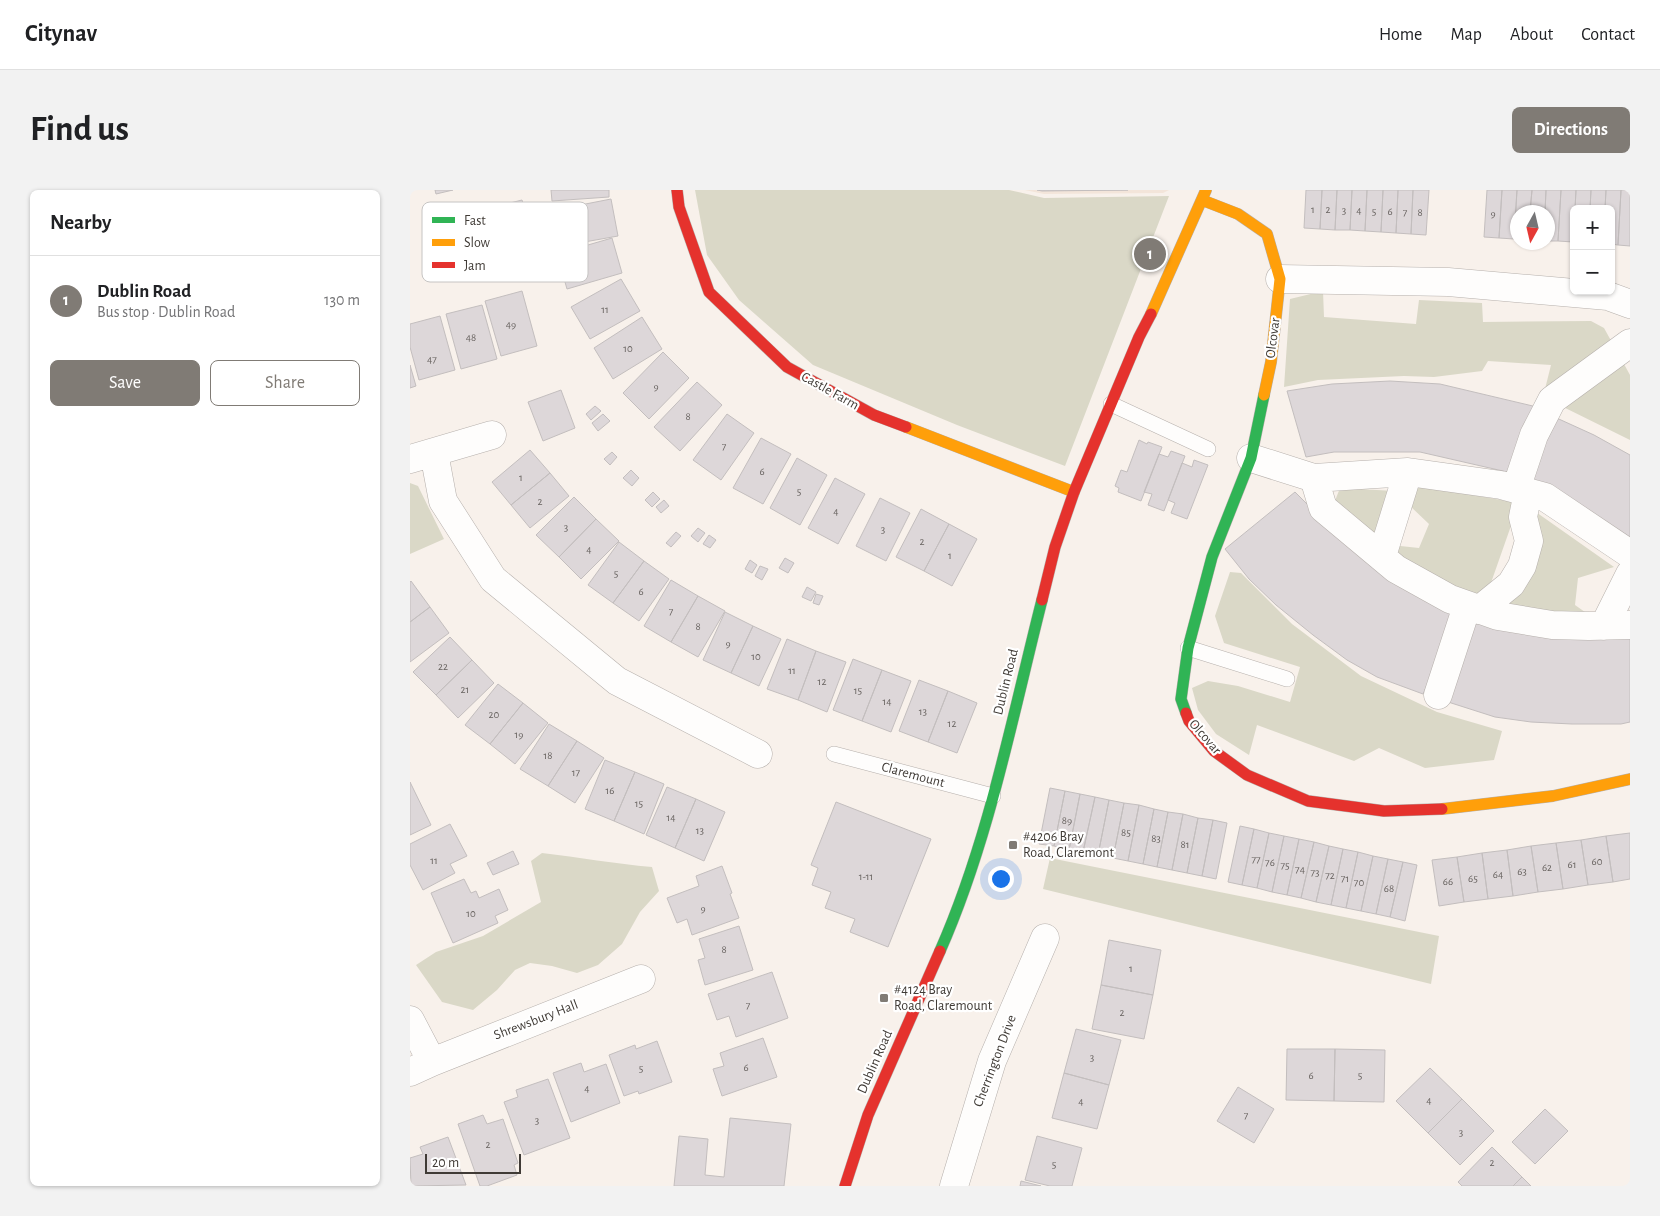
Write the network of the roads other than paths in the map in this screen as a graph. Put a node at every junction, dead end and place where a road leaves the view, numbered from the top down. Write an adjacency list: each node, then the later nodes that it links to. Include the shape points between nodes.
1 (677, 190): 14 (street, Castle Farm, via 679,207 709,292 787,367 874,415)
2 (1204, 195): 3 (street, Olcovar, via 1267,234); 6 (street, Dublin Road)
3 (1280, 279): 4 (street, via 1448,282 1608,296); 10 (street, Olcovar, via 1271,362)
4 (1630, 304)
5 (1630, 343): 13 (street, via 1552,400 1534,435)
6 (1111, 404): 8 (lane); 14 (street, Dublin Road)
7 (492, 435): 9 (street)
8 (1208, 449)
9 (422, 456): 23 (street, via 443,501 493,579 617,681)
10 (1251, 458): 12 (street); 20 (street, Olcovar, via 1212,557)
11 (1408, 472): 12 (street); 13 (street); 16 (street)
12 (1314, 478): 16 (street, via 1323,508)
13 (1522, 490): 15 (street, via 1545,497); 18 (street, via 1523,517 1529,541 1522,566 1511,584)
14 (1074, 492): 26 (street, Dublin Road, via 1056,547)
15 (1630, 554)
16 (1382, 556): 18 (street, via 1403,573)
17 (1630, 574): 19 (street)
18 (1473, 608): 19 (street, via 1498,616 1552,625); 22 (street)
19 (1617, 626)
20 (1188, 648): 21 (lane); 25 (street, Olcovar, via 1181,699 1189,721 1214,751 1247,775 1308,801 1384,811 1436,810 1553,796)
21 (1286, 679)
22 (1438, 695)
23 (758, 754)
24 (834, 754): 26 (lane, Claremount)
25 (1630, 779)
26 (993, 796): 31 (street, Dublin Road, via 946,937 868,1115)
27 (1045, 938): 32 (street, Cherrington Drive, via 992,1061)
28 (641, 979): 30 (street, Shrewsbury Hall)
29 (410, 1020): 30 (street, Shrewsbury Hall)
30 (421, 1067)
31 (844, 1186)
32 (954, 1186)

